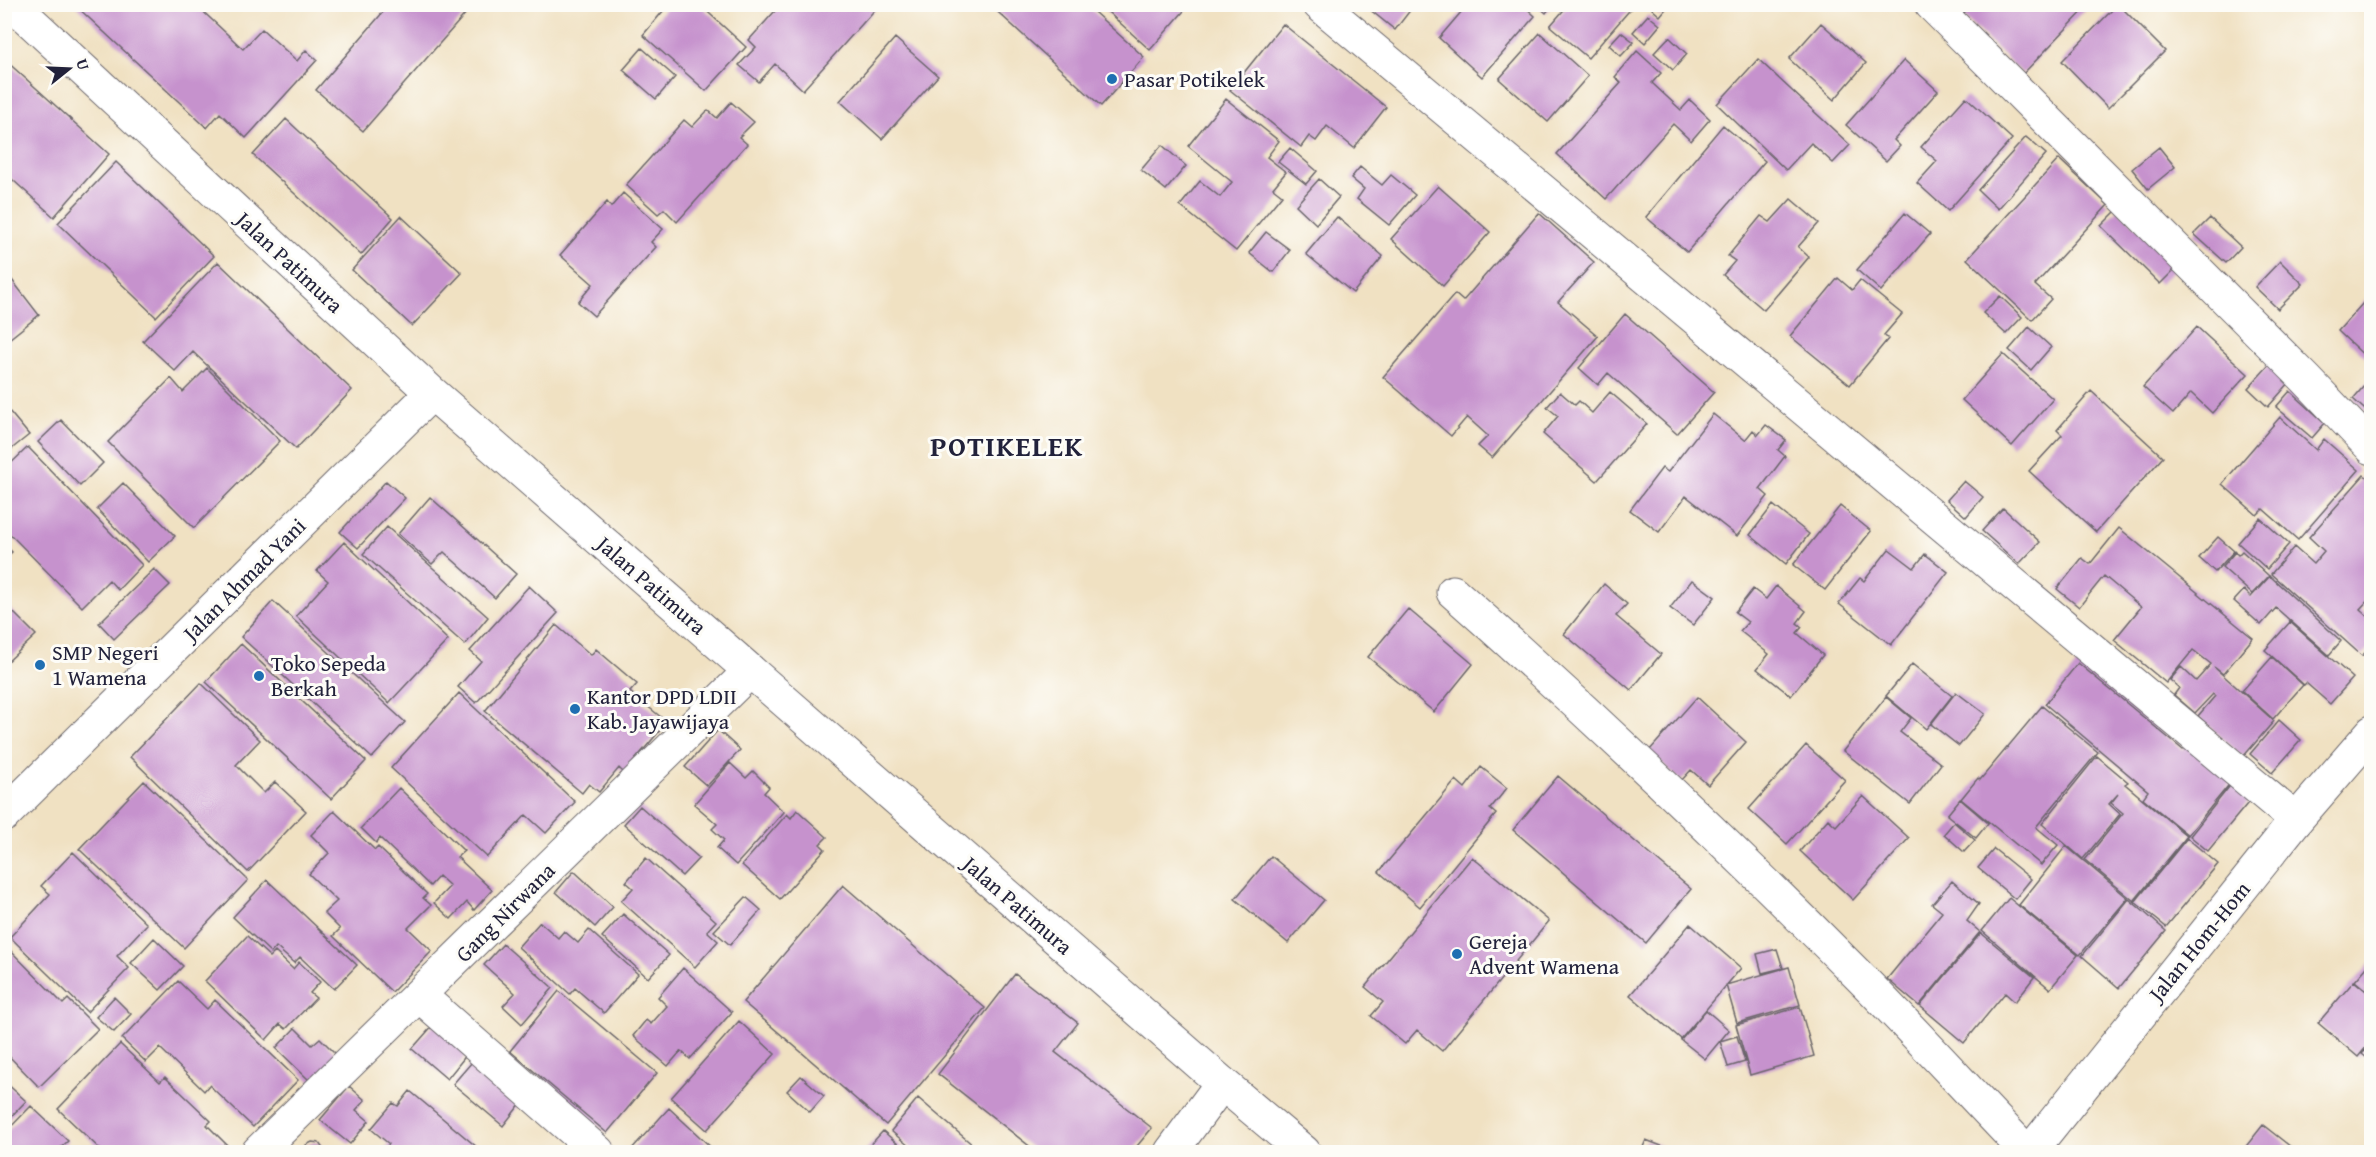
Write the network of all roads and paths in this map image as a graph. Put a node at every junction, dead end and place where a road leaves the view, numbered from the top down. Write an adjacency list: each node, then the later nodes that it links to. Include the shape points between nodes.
1 (12, 4): 4 (main road, Jalan Patimura)
2 (1319, 4): 10 (main road)
3 (1931, 4): 5 (main road)
4 (432, 393): 7 (main road, Jalan Patimura); 9 (main road, Jalan Ahmad Yani)
5 (2372, 448)
6 (1453, 592): 17 (main road, via 1699,818 1859,976)
7 (750, 671): 11 (main road, Gang Nirwana); 12 (main road, Jalan Patimura)
8 (2372, 732): 10 (main road, Jalan Hom-Hom)
9 (4, 816)
10 (2296, 820): 17 (main road, Jalan Hom-Hom)
11 (420, 996): 13 (main road, Gang Nirwana); 14 (main road)
12 (1222, 1083): 15 (main road); 16 (main road, Jalan Patimura)
13 (258, 1152)
14 (598, 1152)
15 (1171, 1152)
16 (1305, 1152)
17 (2028, 1152)

